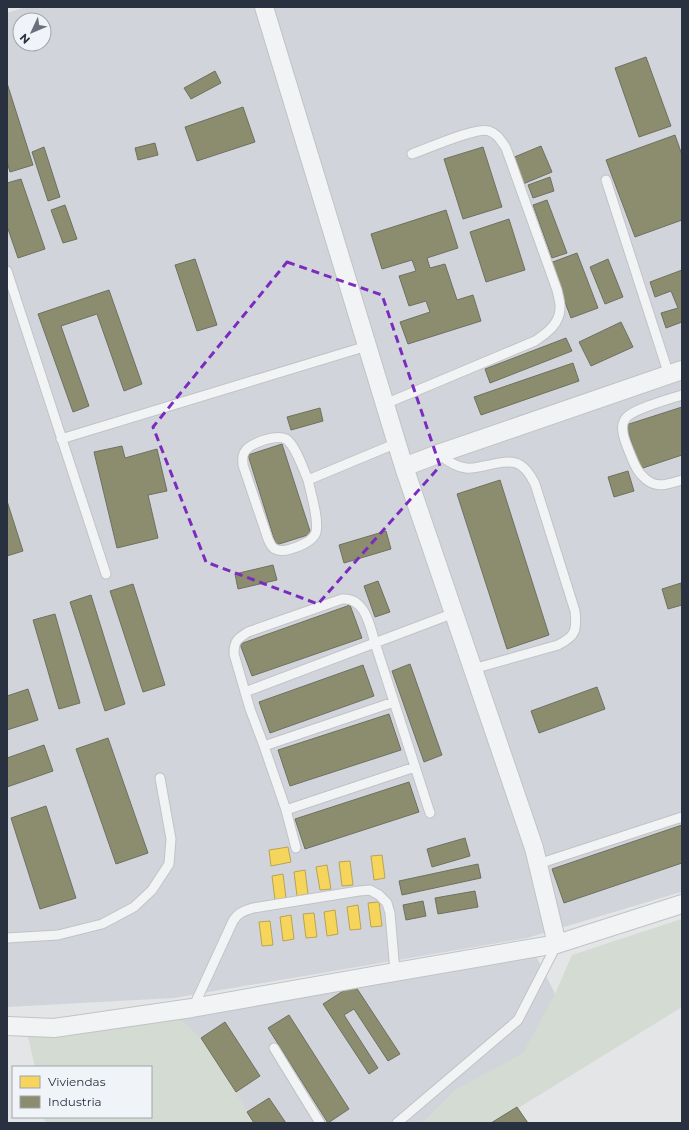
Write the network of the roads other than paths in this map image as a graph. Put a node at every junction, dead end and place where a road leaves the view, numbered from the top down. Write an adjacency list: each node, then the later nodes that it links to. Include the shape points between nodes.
1 (264, 7): 5 (street)
2 (412, 154): 8 (lane, via 473,131 488,130 498,136 506,148 561,307 557,321 547,333 535,341)
3 (606, 180): 6 (lane)
4 (7, 271): 9 (lane)
5 (367, 346): 8 (street); 9 (lane)
6 (676, 373): 11 (street)
7 (682, 395): 14 (lane, via 627,416 623,422 622,433 637,469 649,482 657,485)
8 (385, 404): 10 (street)
9 (61, 439): 15 (lane)
10 (397, 443): 12 (street); 13 (lane)
11 (438, 454): 12 (street); 18 (lane, via 457,466 466,468 508,461 518,463 531,475 575,611 576,624 568,640)
12 (404, 467): 16 (street)
13 (308, 480): 13 (lane, via 295,451 286,440 276,437 254,444 244,453 243,466 268,539 276,549 286,550 307,543 316,534 317,522)
14 (682, 480)
15 (106, 574)
16 (454, 613): 17 (lane); 18 (street)
17 (375, 643): 19 (lane); 19 (lane, via 368,618 362,608 348,598 248,632 239,637 234,647); 20 (lane)
18 (473, 669): 28 (street)
19 (245, 692): 21 (lane)
20 (394, 702): 21 (lane); 22 (lane)
21 (264, 746): 24 (lane)
22 (415, 767): 24 (lane); 25 (lane)
23 (160, 778): 30 (lane, via 171,840 169,864 152,890 134,907 102,924 58,935)
24 (286, 810): 27 (lane)
25 (430, 813)
26 (682, 817): 28 (lane)
27 (296, 848)
28 (538, 864): 31 (street)
29 (682, 904): 31 (street)
30 (7, 938)
31 (556, 944): 32 (street); 37 (lane, via 518,1020)
32 (395, 972): 33 (street); 33 (lane, via 390,914 387,903 375,892 360,891 253,908 242,911 233,921)
33 (192, 1008): 34 (street, via 54,1028)
34 (7, 1026)
35 (274, 1048): 36 (lane)
36 (320, 1123)
37 (397, 1123)

